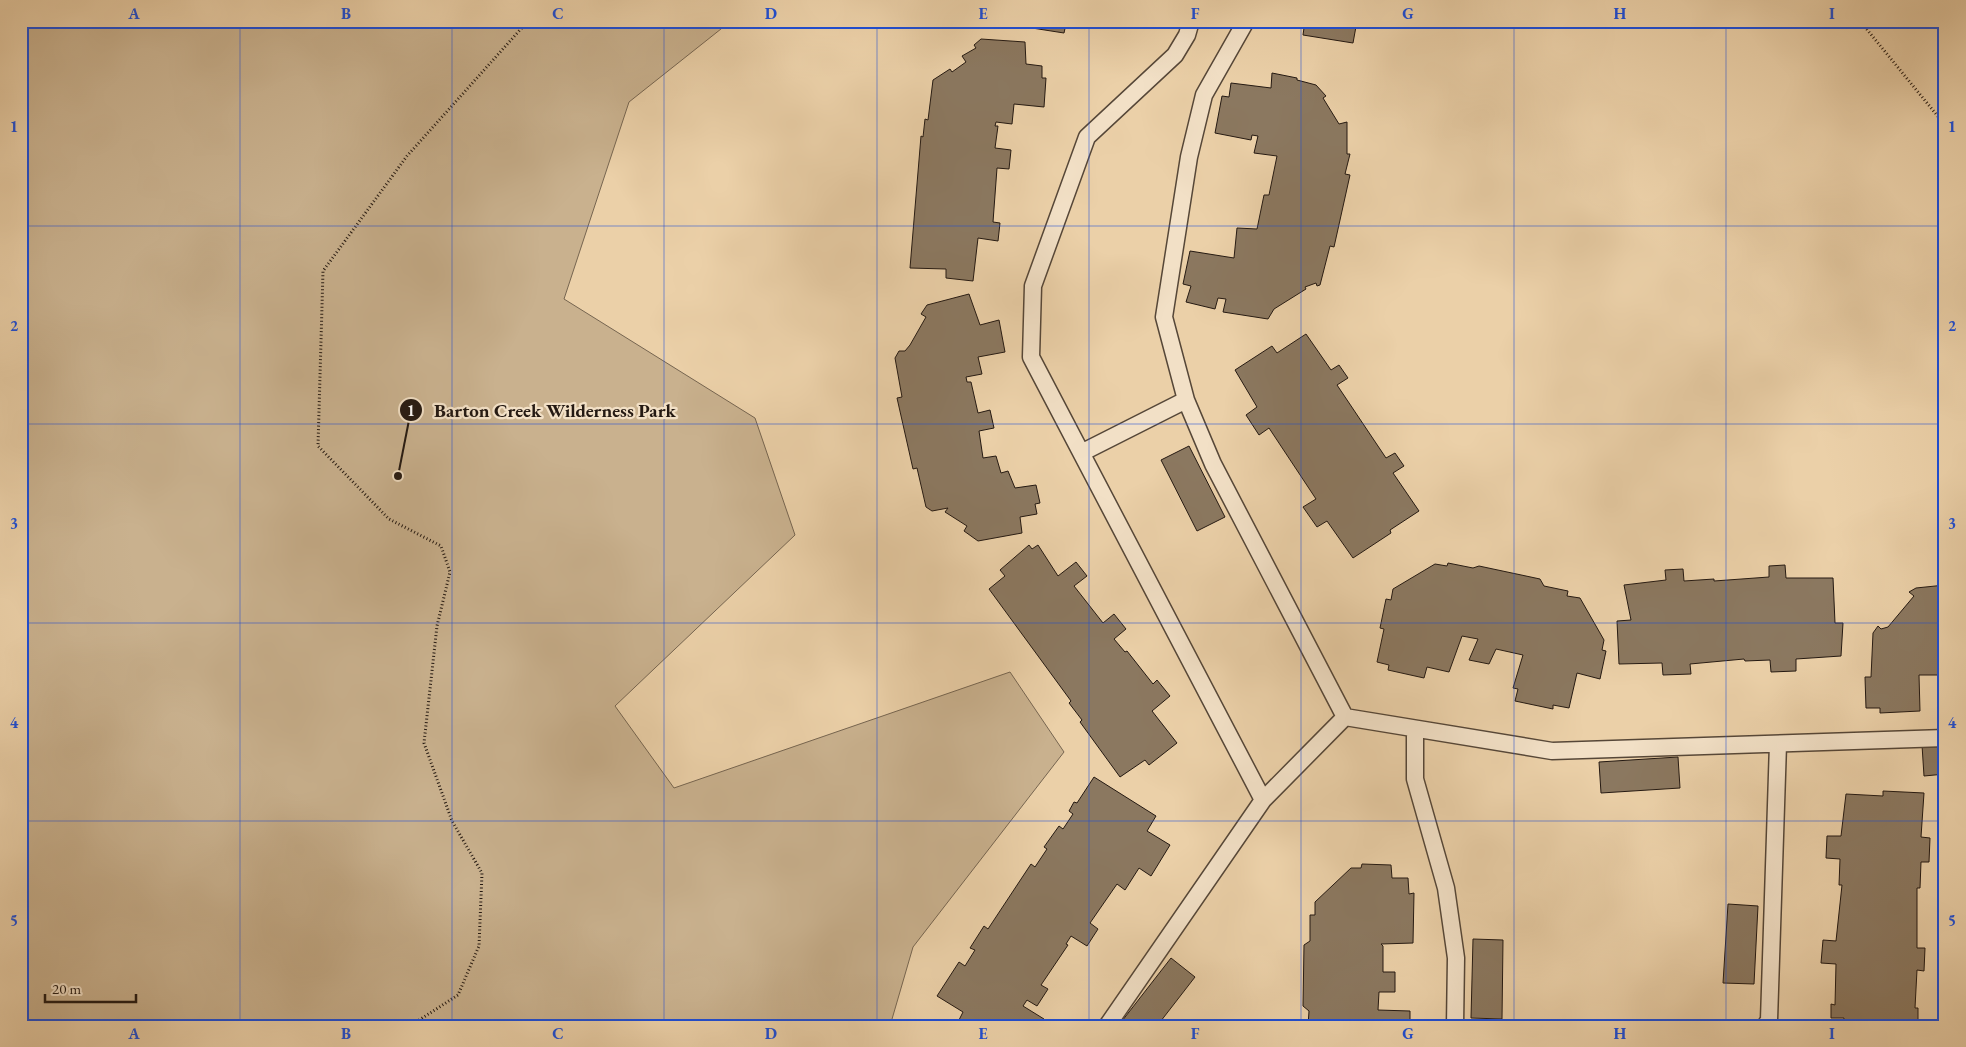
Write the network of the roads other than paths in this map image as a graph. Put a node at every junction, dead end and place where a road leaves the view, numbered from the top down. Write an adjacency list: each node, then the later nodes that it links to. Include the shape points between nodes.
1 (1190, 21): 4 (lane, via 1175,55 1087,137 1033,286 1031,357)
2 (1246, 21): 3 (lane, via 1204,95 1176,233 1164,317)
3 (1186, 400): 4 (lane); 5 (lane, via 1213,464)
4 (1083, 452): 9 (lane)
5 (1345, 717): 6 (lane); 9 (lane)
6 (1415, 729): 8 (lane, via 1552,751); 11 (lane, via 1415,779 1446,888 1456,958)
7 (1945, 738): 8 (lane)
8 (1778, 744): 12 (lane, via 1769,1020)
9 (1263, 800): 10 (lane)
10 (1106, 1026)
11 (1455, 1026)
12 (1765, 1026)

